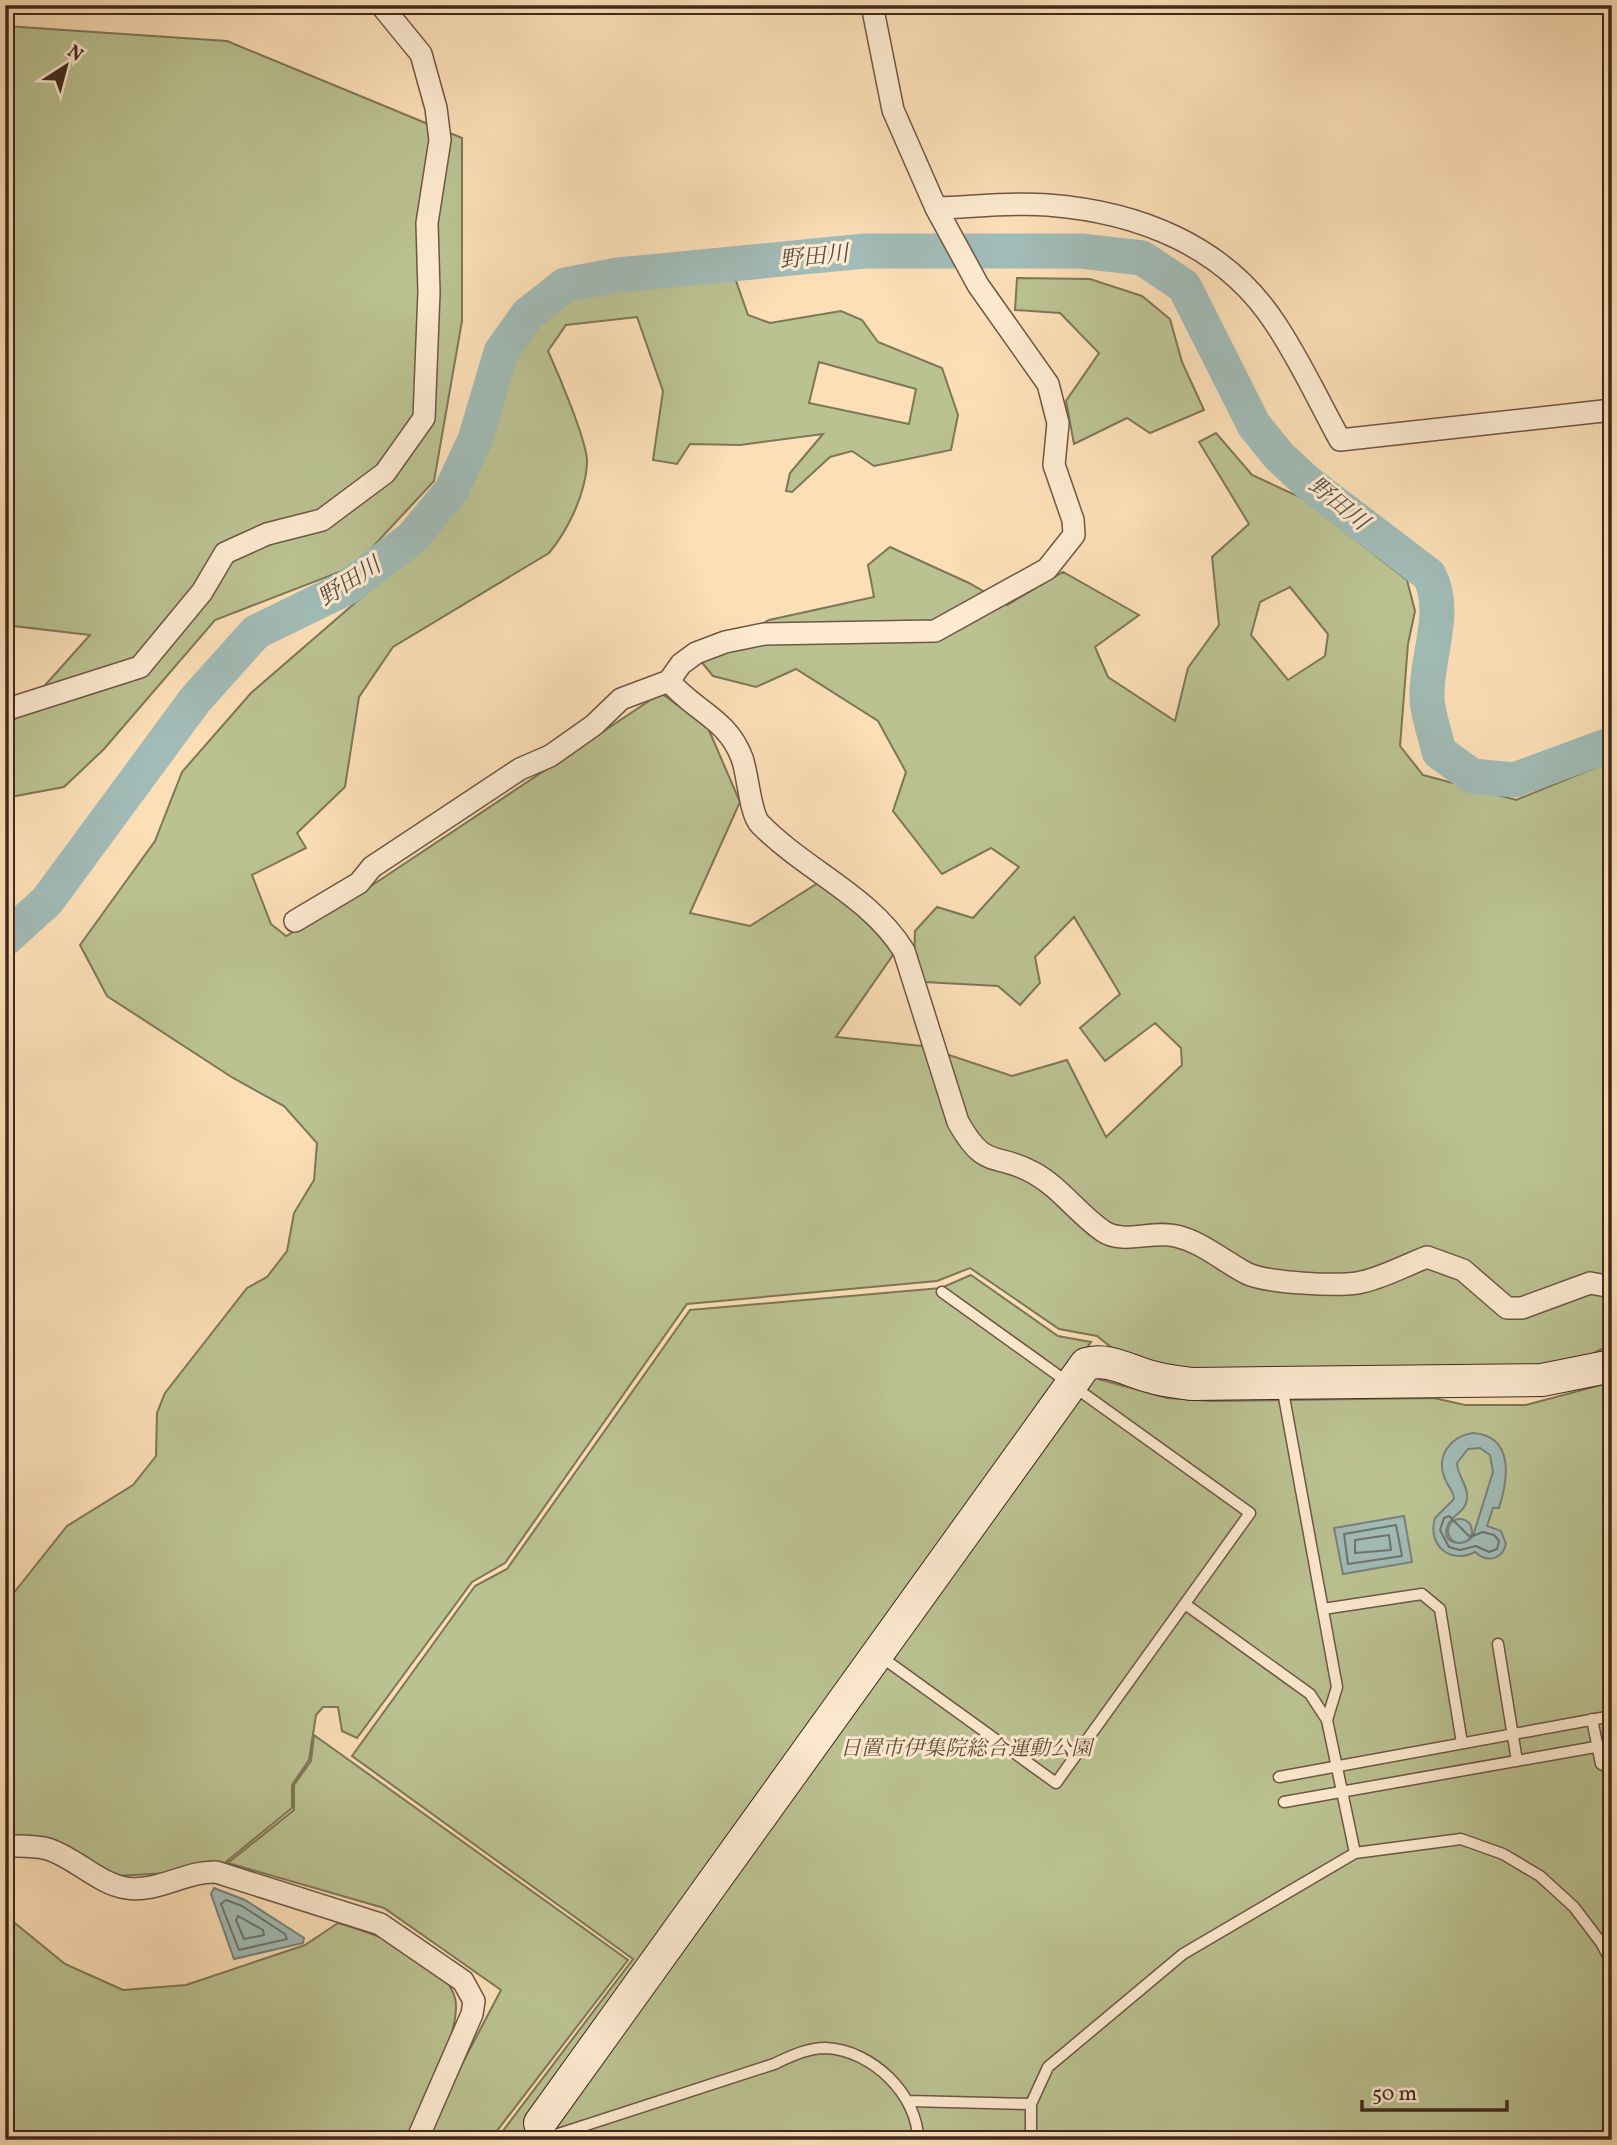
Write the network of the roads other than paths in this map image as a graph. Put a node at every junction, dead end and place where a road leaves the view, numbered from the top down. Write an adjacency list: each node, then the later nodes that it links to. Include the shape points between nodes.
1 (380, 5): 6 (street, via 421,54 440,140 427,223 424,418 385,473 322,520 267,534 225,553 202,592 140,667)
2 (872, 5): 3 (street, via 892,110)
3 (940, 216): 4 (street, via 1046,205 1122,216 1174,234 1207,253 1248,287 1276,324 1340,440); 5 (street, via 978,285 1048,384 1058,423 1054,465 1074,535 1047,569 935,631 764,634 696,653 681,664)
4 (1612, 410)
5 (670, 681): 7 (street, via 621,699 550,756 520,769 372,867 359,883); 8 (street, via 729,734 742,757 758,822 869,908 892,932 904,951 958,1122 971,1144 990,1160 1032,1172 1104,1232 1120,1238 1148,1233 1176,1236 1268,1281 1360,1283 1427,1257 1463,1270 1507,1308 1521,1308 1590,1283)
6 (5, 710)
7 (295, 921)
8 (1612, 1287)
9 (942, 1292): 12 (lane)
10 (1612, 1366): 11 (street, via 1542,1380)
11 (1282, 1383): 12 (street, via 1192,1384 1096,1361 1086,1364); 14 (lane)
12 (1070, 1384): 13 (lane, via 1250,1513); 16 (street)
13 (1185, 1604): 16 (lane, via 1056,1783); 19 (lane, via 1310,1694)
14 (1323, 1609): 19 (lane, via 1336,1688); 21 (lane, via 1422,1594 1440,1609)
15 (1497, 1644): 20 (lane)
16 (877, 1654): 35 (street)
17 (1612, 1716): 18 (lane)
18 (1592, 1719): 20 (lane); 23 (lane)
19 (1327, 1720): 25 (lane)
20 (1513, 1734): 21 (lane); 24 (lane)
21 (1462, 1744): 25 (lane)
22 (1612, 1744): 23 (lane)
23 (1597, 1747): 24 (lane); 26 (lane, via 1601,1764)
24 (1517, 1761): 28 (lane)
25 (1337, 1767): 27 (lane); 28 (lane)
26 (1612, 1769)
27 (1279, 1777)
28 (1342, 1792): 29 (lane); 31 (lane)
29 (1284, 1802)
30 (5, 1846): 36 (street, via 48,1849 128,1888 155,1887 216,1872 380,1924 449,1969 470,1990 472,2014)
31 (1355, 1853): 32 (lane, via 1461,1839 1503,1854 1540,1876 1574,1907); 34 (lane, via 1183,1954 1048,2067)
32 (1612, 1964)
33 (909, 2101): 34 (lane); 35 (lane, via 874,2067 848,2052 826,2048); 37 (lane)
34 (1031, 2104): 38 (lane)
35 (536, 2134)
36 (417, 2140)
37 (918, 2140)
38 (1031, 2140)

